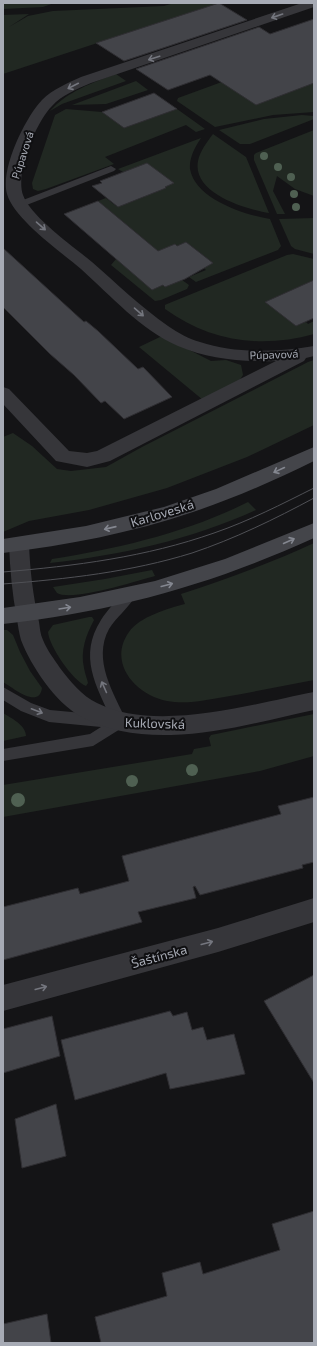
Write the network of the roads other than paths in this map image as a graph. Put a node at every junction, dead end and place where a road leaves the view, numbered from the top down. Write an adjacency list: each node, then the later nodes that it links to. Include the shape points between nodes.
1 (314, 3): 3 (street, Púpavová, one-way to 3, via 86,80 55,96 46,103 30,129 14,174 15,195)
2 (111, 169): 3 (lane)
3 (21, 204): 5 (street, Púpavová, one-way to 5, via 34,219 161,329 194,346)
4 (310, 352): 5 (street, Púpavová, via 275,356); 6 (street, Púpavová)
5 (230, 355): 6 (street, via 246,361 251,366 252,377)
6 (247, 384): 7 (street, Púpavová, via 103,456 87,460 71,458 57,451)
7 (3, 393)
8 (314, 453): 10 (main road, Karloveská, one-way to 10, via 267,476 168,513 111,528)
9 (314, 530): 11 (main road, one-way to 9, via 204,574)
10 (11, 545): 12 (street, Kuklovská)
11 (129, 595): 12 (main road, one-way to 11); 16 (lane, one-way to 11, via 99,674 96,654 99,635)
12 (26, 614): 13 (main road); 16 (street, Kuklovská, via 32,639 45,664 65,690 88,709)
13 (3, 616)
14 (3, 693): 16 (lane, one-way to 16, via 26,707 49,716)
15 (314, 701): 16 (street, Kuklovská, via 196,724 156,726)
16 (120, 722): 17 (lane, via 93,740)
17 (3, 756)
18 (314, 910): 19 (street, Šaštínska, one-way to 18, via 218,940)
19 (3, 998)

